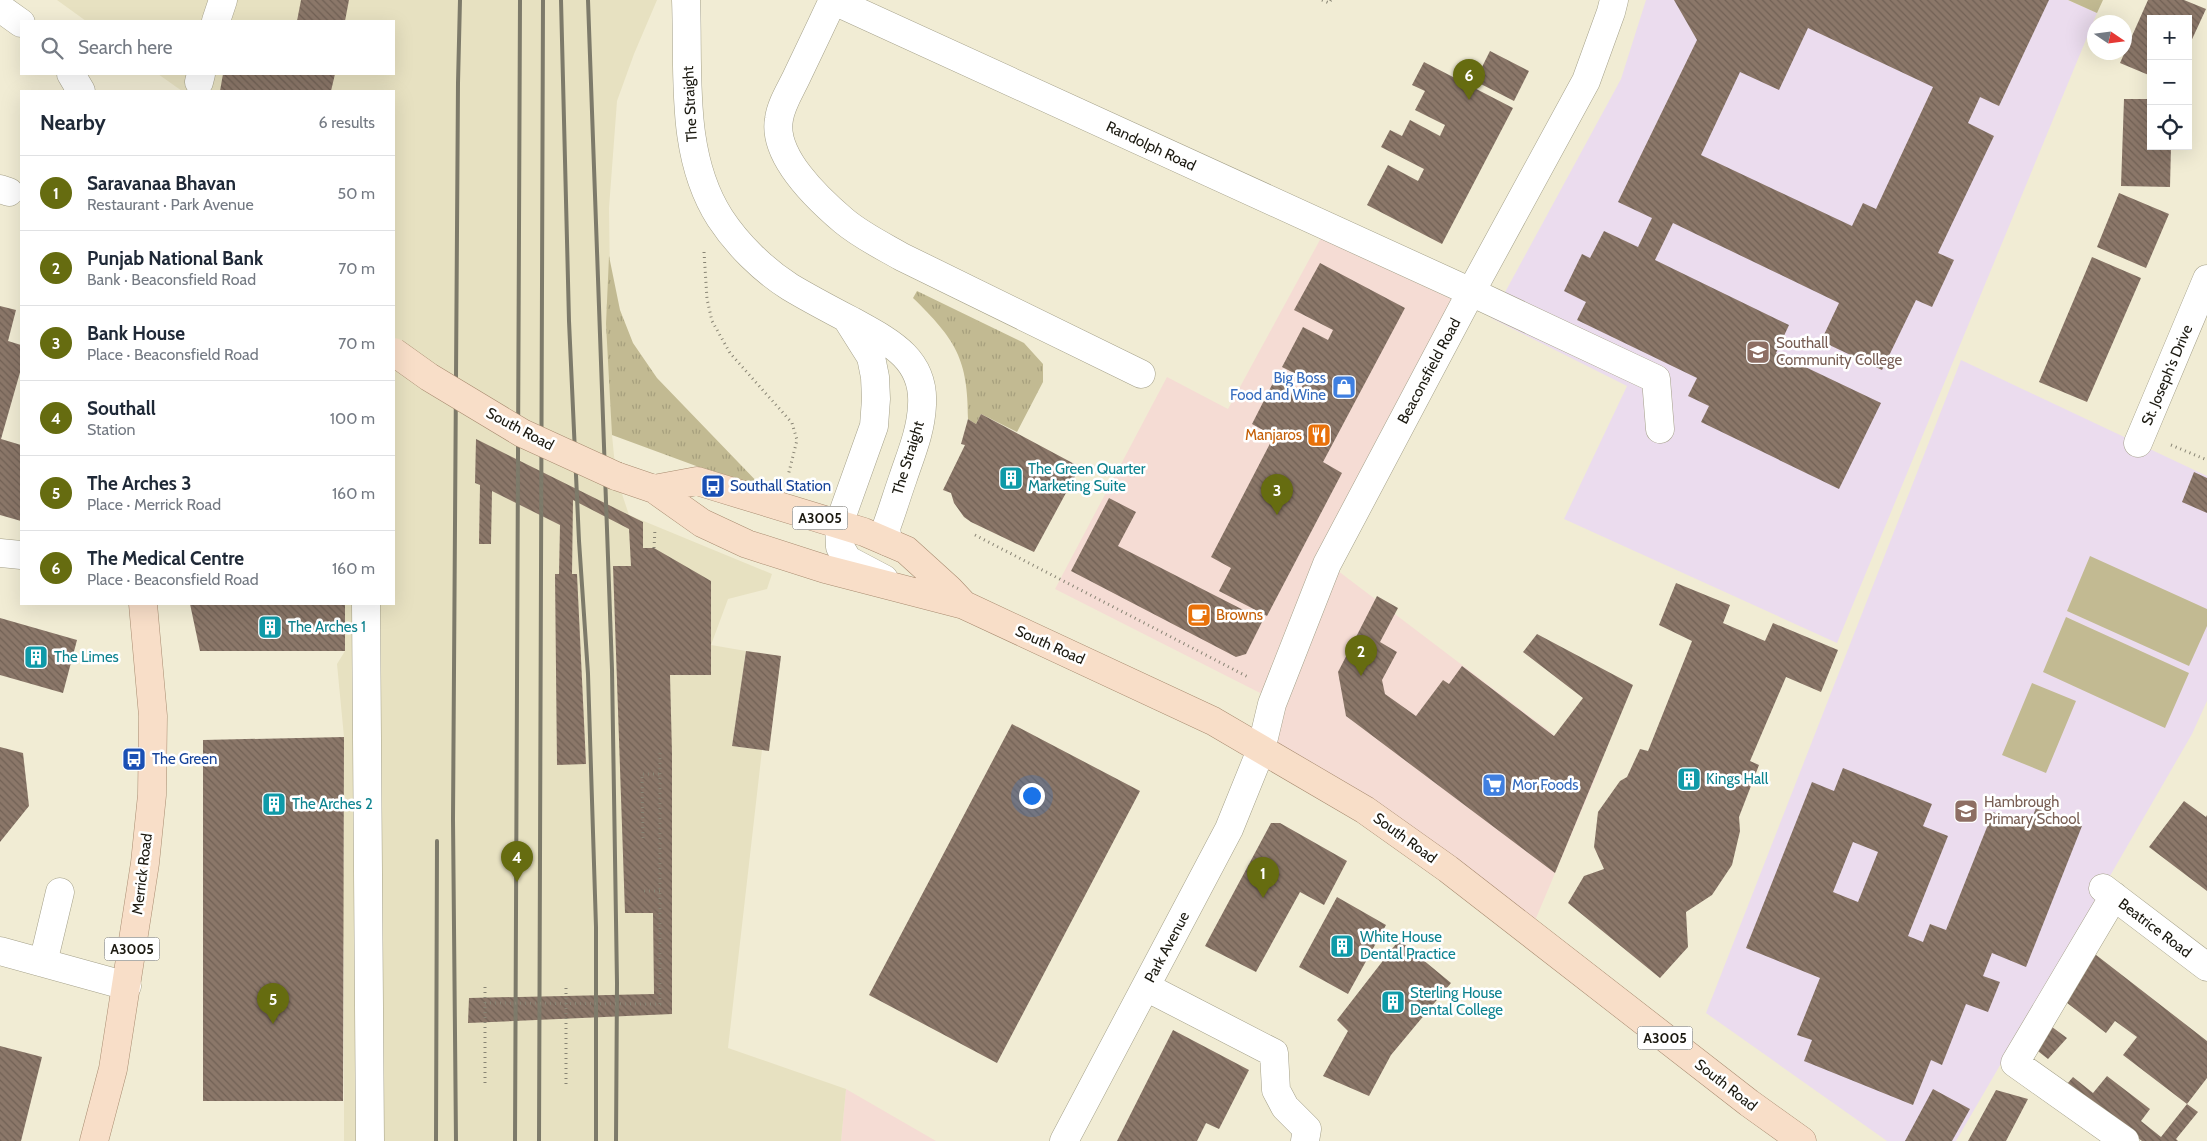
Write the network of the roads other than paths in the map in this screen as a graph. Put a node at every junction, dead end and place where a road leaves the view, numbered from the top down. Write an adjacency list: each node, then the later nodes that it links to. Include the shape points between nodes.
1 (28, 0): 7 (street)
2 (223, 0): 8 (street)
3 (686, 0): 14 (street, The Straight, via 693,152 717,213 752,256 788,286)
4 (833, 0): 13 (street, Randolph Road); 16 (street, via 779,119 780,142 790,164 844,221 867,238)
5 (1614, 0): 13 (street, Beaconsfield Road, via 1586,80)
6 (0, 8): 9 (street)
7 (22, 20)
8 (216, 20)
9 (20, 21)
10 (72, 75): 11 (street)
11 (80, 90)
12 (2207, 279): 18 (street, St. Joseph's Drive)
13 (1470, 292): 17 (street, Randolph Road, via 1656,379); 28 (street, Beaconsfield Road, via 1327,564 1277,690)
14 (847, 318): 20 (street, via 871,358 876,399 874,426); 21 (street, The Straight, via 892,342 908,358 921,384 917,440 886,528)
15 (395, 353): 19 (main road, South Road / A3005, bridge, via 522,433 616,476)
16 (1141, 374)
17 (1660, 429)
18 (2140, 438)
19 (654, 489): 20 (main road, South Road / A3005, via 697,481); 24 (main road, South Road / A3005, via 702,523 747,544)
20 (839, 524): 21 (main road, South Road / A3005); 24 (street, via 840,547 848,560)
21 (888, 542): 27 (main road, South Road / A3005, via 906,550)
22 (0, 553): 23 (street)
23 (20, 555)
24 (903, 589): 27 (main road, South Road / A3005)
25 (143, 605): 33 (main road, Merrick Road / A3005, via 153,716 152,795)
26 (366, 605): 36 (street)
27 (964, 605): 28 (main road, South Road / A3005, via 1169,699)
28 (1261, 750): 34 (street, Park Avenue, via 1229,829); 39 (main road, South Road / A3005, via 1365,810 1448,869)
29 (60, 892): 31 (street)
30 (0, 951): 31 (street)
31 (43, 963): 33 (street)
32 (2207, 967): 40 (street, Beatrice Road, via 2109,892 2015,1063)
33 (127, 986): 35 (main road, Merrick Road / A3005, via 113,1069)
34 (1146, 987): 37 (street, Park Avenue); 38 (street, via 1274,1053 1276,1090 1285,1107 1307,1129)
35 (94, 1141)
36 (370, 1141)
37 (1064, 1141)
38 (1305, 1141)
39 (1802, 1141)
40 (2125, 1141)

